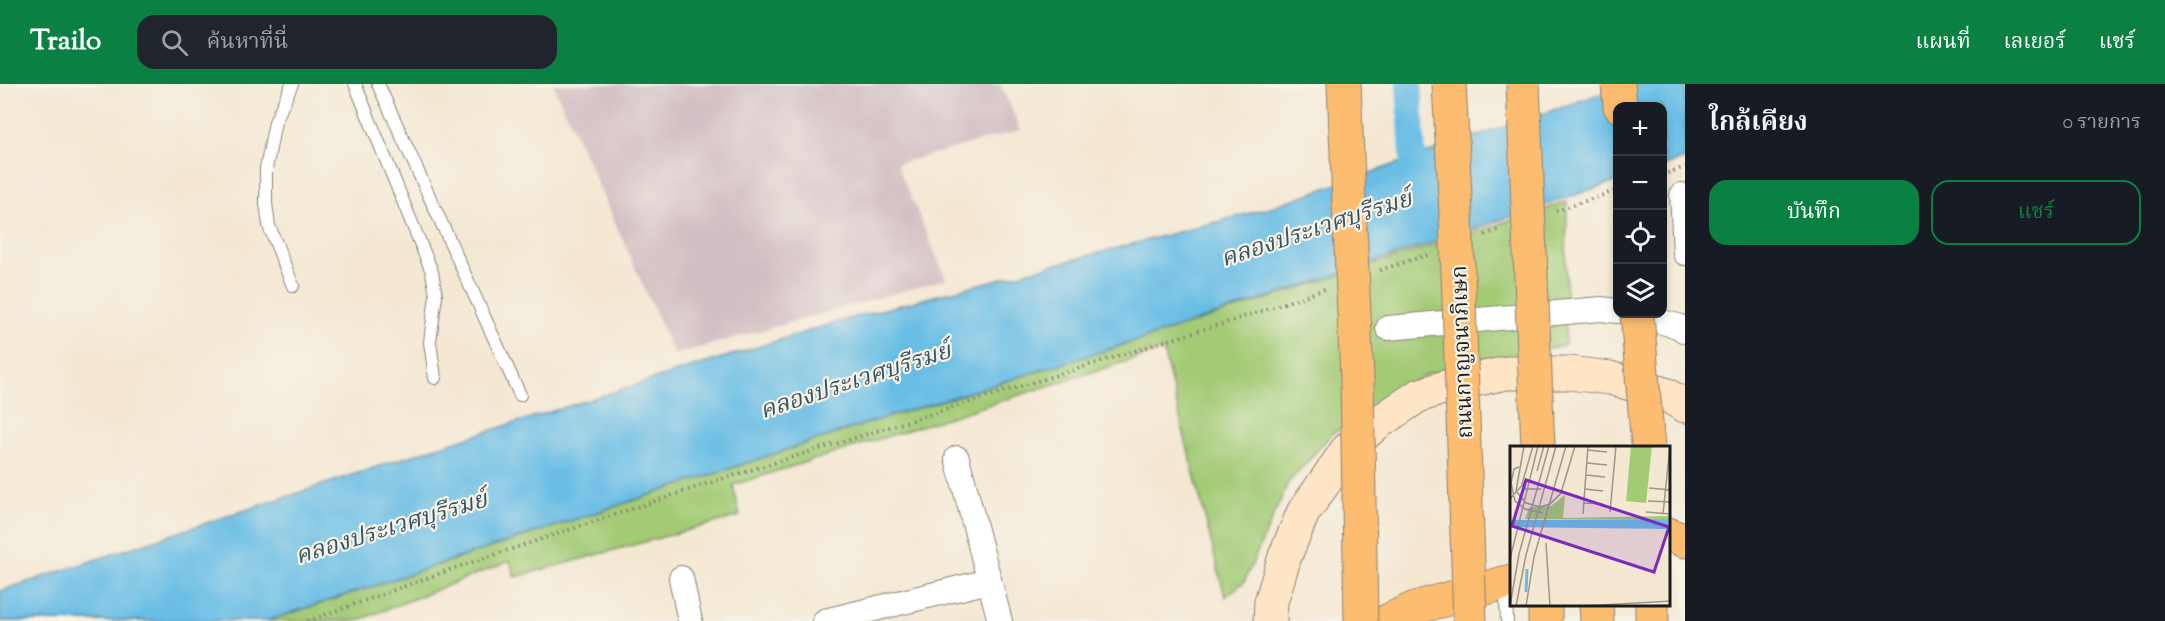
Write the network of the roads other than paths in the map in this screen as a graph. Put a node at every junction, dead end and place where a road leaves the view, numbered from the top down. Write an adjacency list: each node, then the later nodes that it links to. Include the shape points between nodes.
1 (292, 84): 11 (lane, via 275,122 266,169 266,203 269,226)
2 (355, 84): 17 (lane, via 432,272 436,295 430,342)
3 (378, 84): 18 (lane)
4 (1344, 84): 33 (highway, bridge, via 1357,378)
5 (1449, 84): 35 (highway, ถนนกาญจนาภิเษก, bridge)
6 (1523, 84): 20 (highway, bridge)
7 (1618, 84): 8 (highway)
8 (1620, 102)
9 (1682, 195): 10 (street)
10 (1685, 253)
11 (293, 286)
12 (1613, 310): 16 (street)
13 (1637, 318): 21 (highway, bridge)
14 (1654, 318): 15 (street)
15 (1683, 323)
16 (1388, 328)
17 (435, 378)
18 (520, 395)
19 (1685, 406): 32 (main road, via 1665,394 1621,381 1569,373 1506,374 1418,396 1376,424 1347,450 1302,513 1274,593)
20 (1538, 446)
21 (1648, 446)
22 (957, 458): 26 (street)
23 (1670, 535): 24 (highway)
24 (1685, 541)
25 (681, 578): 29 (street)
26 (989, 581): 30 (street); 31 (street)
27 (1508, 582): 34 (highway, via 1415,608); 36 (lane)
28 (1596, 606): 37 (highway)
29 (690, 621)
30 (825, 621)
31 (1000, 621)
32 (1270, 621)
33 (1361, 621)
34 (1387, 621)
35 (1470, 621)
36 (1507, 621)
37 (1597, 621)

